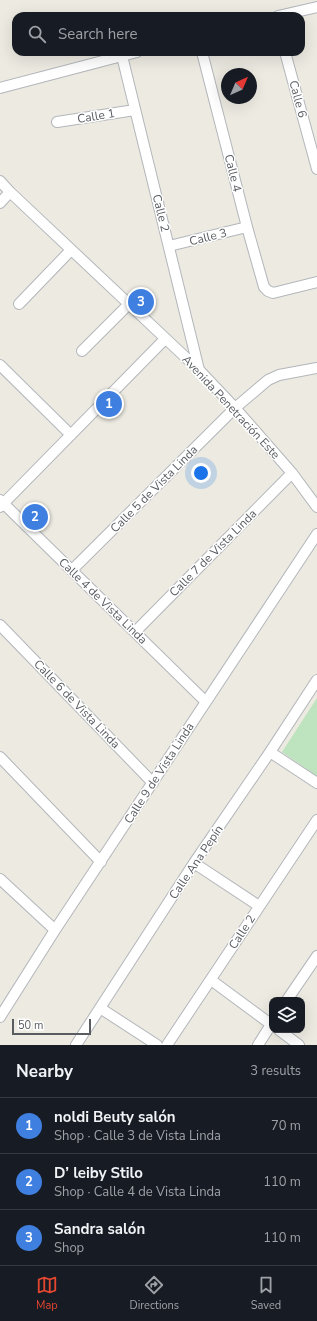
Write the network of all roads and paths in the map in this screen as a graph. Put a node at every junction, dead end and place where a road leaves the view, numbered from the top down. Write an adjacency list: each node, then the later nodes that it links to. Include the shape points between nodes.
1 (317, 7): 2 (street)
2 (295, 12)
3 (122, 56): 6 (street); 7 (street, Calle 2)
4 (203, 56): 13 (street, Calle 4)
5 (286, 56): 9 (street, Calle 6)
6 (0, 88)
7 (135, 110): 8 (street, Calle 1); 14 (street, Calle 2)
8 (57, 122)
9 (317, 169)
10 (0, 181): 11 (street, Avenida Penetración Este)
11 (10, 192): 12 (street); 15 (street, Avenida Penetración Este)
12 (0, 203)
13 (247, 227): 14 (street, Calle 3); 16 (street, Calle 4, via 264,287 268,291 273,293)
14 (169, 246): 23 (street, Calle 2)
15 (71, 250): 17 (street); 18 (street, Avenida Penetración Este)
16 (317, 282)
17 (18, 304)
18 (129, 304): 19 (street, Avenida Penetración Este); 20 (street)
19 (165, 339): 23 (street, Avenida Penetración Este); 25 (street)
20 (82, 351)
21 (0, 365): 25 (street)
22 (317, 368): 24 (street, Calle 5 de Vista Linda, via 274,377)
23 (199, 370): 24 (street, Avenida Penetración Este)
24 (236, 408): 26 (street, Avenida Penetración Este); 30 (street, Calle 5 de Vista Linda)
25 (71, 435): 27 (street)
26 (292, 473): 28 (street, Avenida Penetración Este); 32 (street, Calle 7 de Vista Linda)
27 (1, 504): 30 (street, Calle 4 de Vista Linda)
28 (317, 507)
29 (317, 534): 34 (street, Calle 9 de Vista Linda)
30 (72, 570): 32 (street, Calle 4 de Vista Linda)
31 (0, 625): 37 (street, Calle 6 de Vista Linda)
32 (135, 632): 34 (street, Calle 4 de Vista Linda)
33 (317, 680): 35 (street, Calle Ana Pepín)
34 (206, 702): 37 (street, Calle 9 de Vista Linda)
35 (270, 752): 38 (street); 42 (street, Calle Ana Pepín)
36 (0, 757): 41 (street)
37 (153, 782): 41 (street, Calle 9 de Vista Linda)
38 (317, 783)
39 (317, 820): 40 (street, Calle 2)
40 (314, 832): 44 (street, Calle 2)
41 (101, 862): 45 (street, Calle 9 de Vista Linda)
42 (194, 863): 44 (street); 49 (street, Calle Ana Pepín)
43 (0, 879): 45 (street)
44 (259, 906): 47 (street, Calle 2)
45 (54, 930): 50 (street, Calle 9 de Vista Linda)
46 (317, 956): 48 (street)
47 (211, 980): 51 (street); 56 (street, Calle 2)
48 (289, 997)
49 (100, 1008): 54 (street, Calle Ana Pepín); 55 (street)
50 (1, 1014)
51 (269, 1022)
52 (269, 1032): 57 (street)
53 (283, 1033): 58 (street)
54 (76, 1045)
55 (157, 1045)
56 (167, 1045)
57 (258, 1045)
58 (299, 1045)

